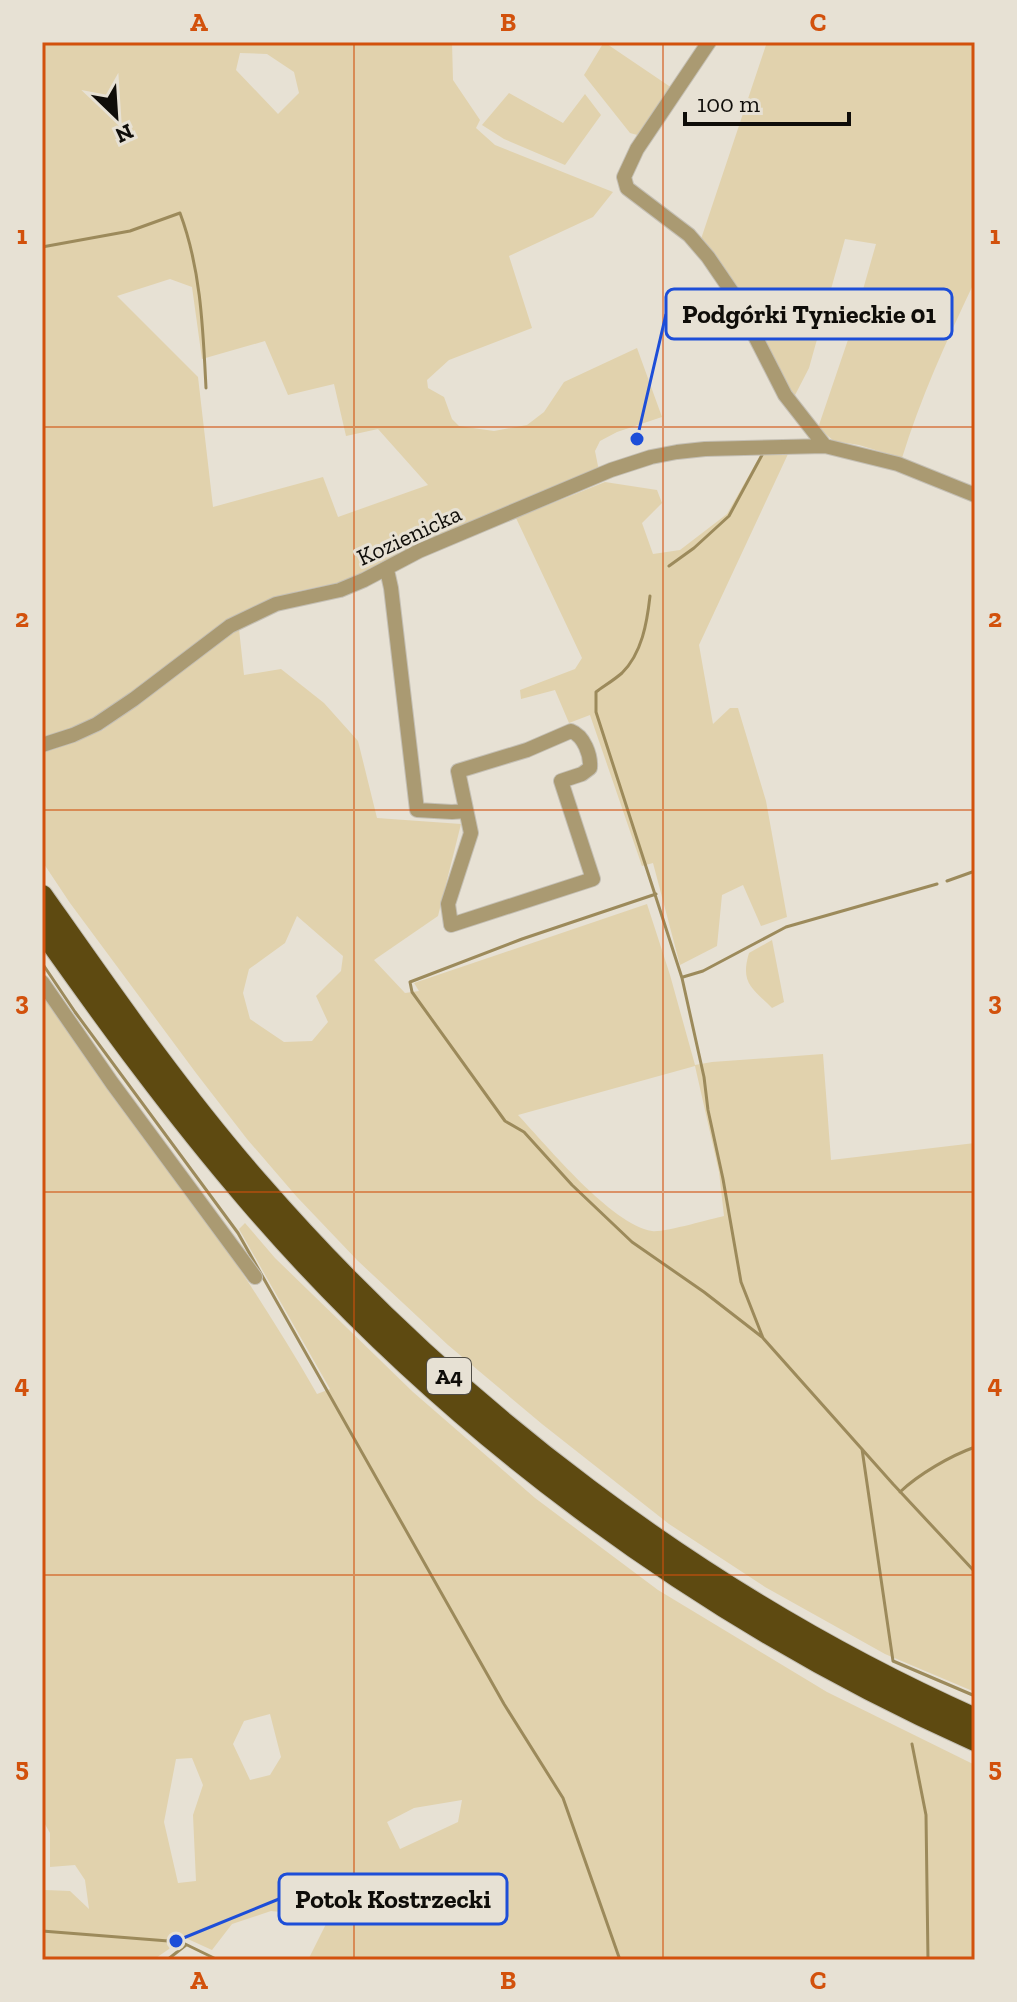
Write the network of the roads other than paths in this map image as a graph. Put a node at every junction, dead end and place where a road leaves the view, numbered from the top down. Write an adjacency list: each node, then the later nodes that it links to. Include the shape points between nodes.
1 (709, 42): 2 (street, via 637,149 625,182 708,257 734,295 785,395)
2 (825, 446): 3 (street, Kozienicka, via 898,464); 4 (street, Kozienicka, via 705,449 651,457 419,551)
3 (975, 495)
4 (387, 570): 5 (street, Kozienicka, via 340,590 276,604 230,626 97,724); 6 (street, via 417,810)
5 (42, 745)
6 (466, 811): 6 (street, via 471,833 448,904 451,925 593,879 561,781 590,768 577,733 458,771)
7 (42, 896): 11 (highway, A4, via 175,1080 258,1182 348,1280 460,1385 566,1472 699,1567 824,1643)
8 (42, 929): 12 (highway, A4, via 133,1056 248,1200 333,1292 456,1407 573,1501 695,1587 813,1658)
9 (42, 982): 10 (street)
10 (255, 1277)
11 (975, 1719)
12 (975, 1740)

